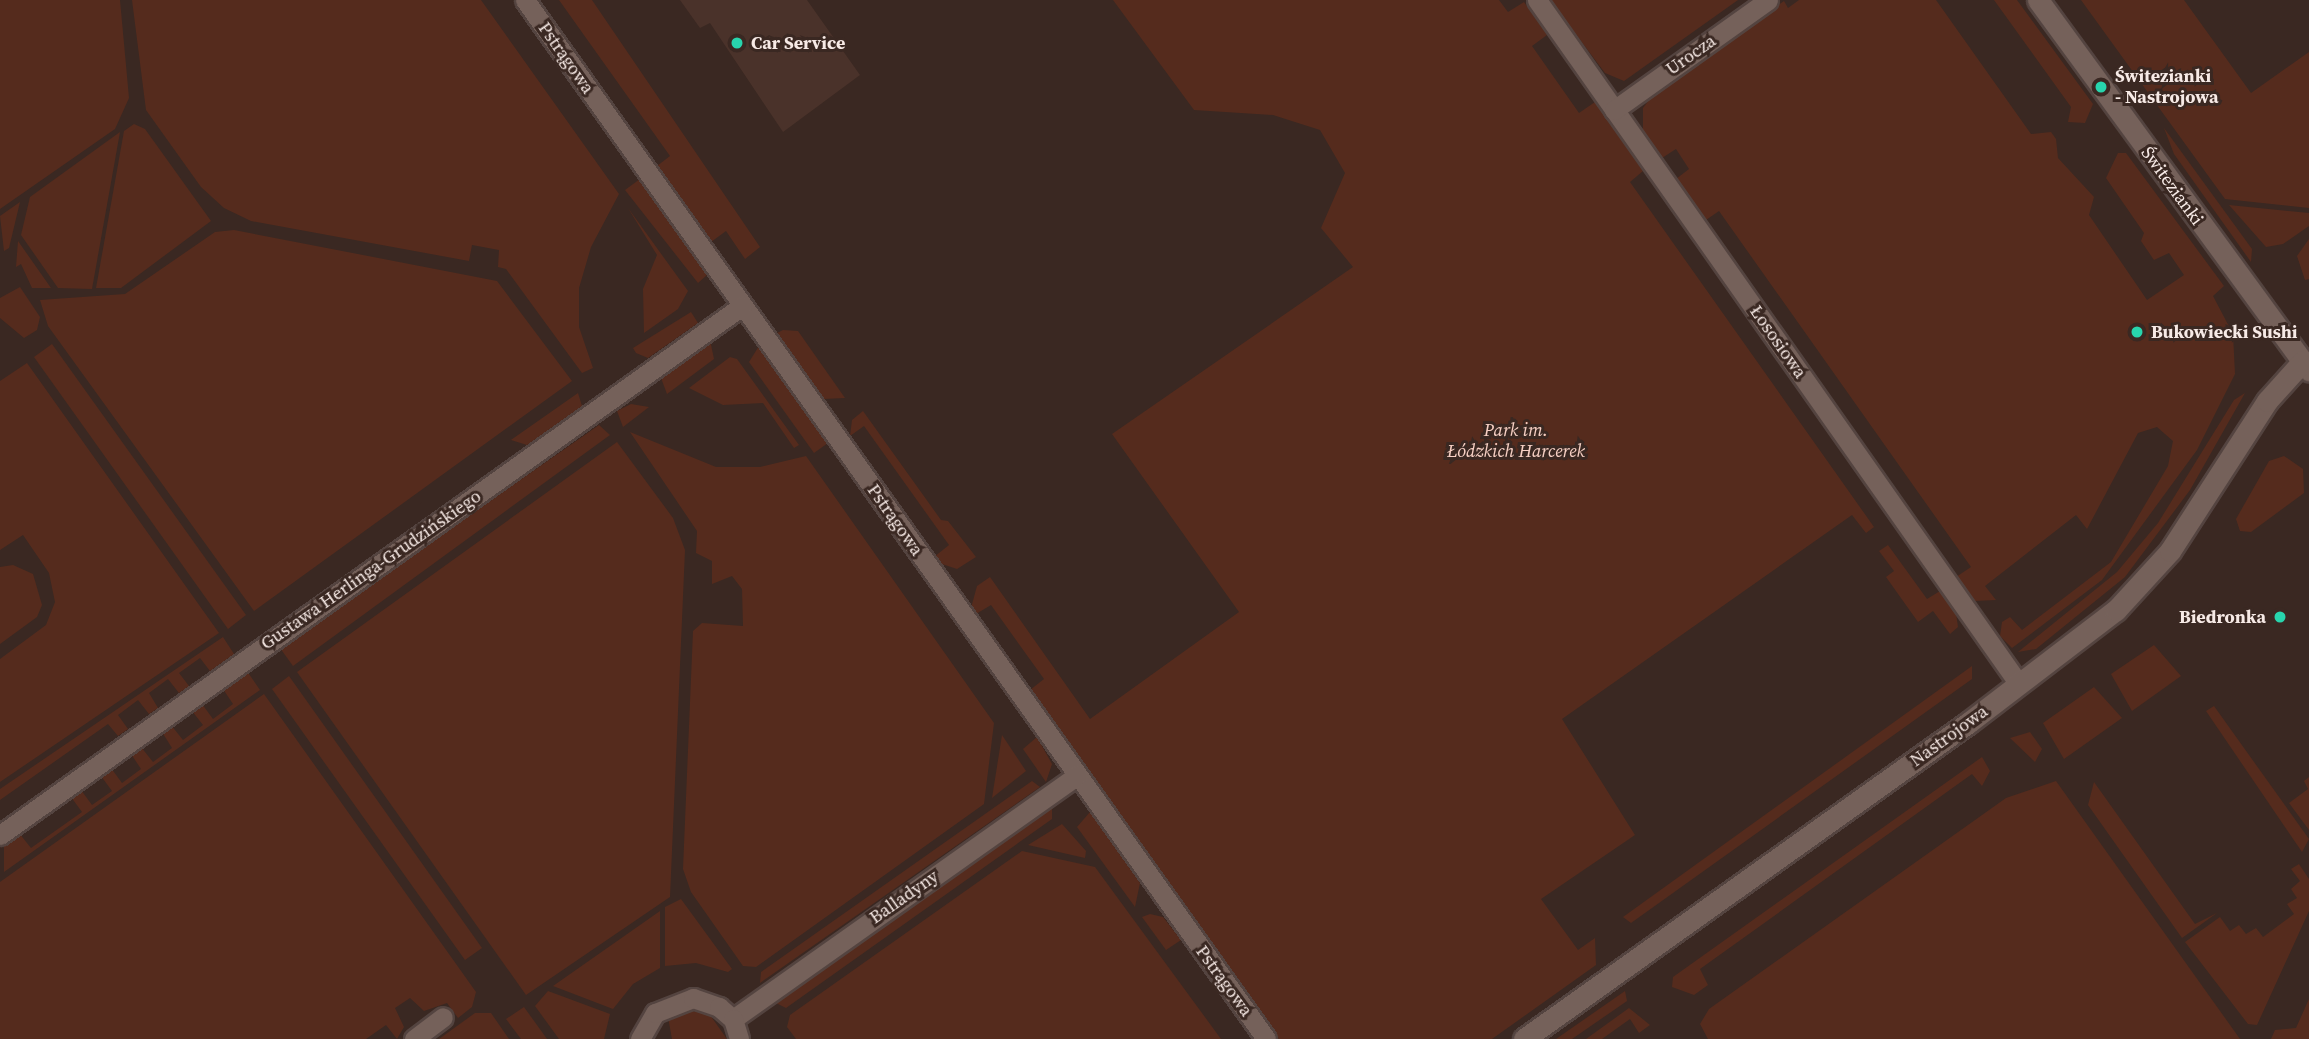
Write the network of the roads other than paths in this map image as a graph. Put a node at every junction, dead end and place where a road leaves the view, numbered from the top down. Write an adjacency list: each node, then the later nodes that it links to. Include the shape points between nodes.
1 (525, 0): 6 (street, Pstrągowa)
2 (1537, 0): 5 (street, Łososiowa)
3 (1768, 0): 5 (street, Urocza)
4 (2038, 0): 7 (street, Świtezianki)
5 (1614, 110): 8 (street, Łososiowa)
6 (742, 306): 9 (street, Pstrągowa); 10 (street, Gustawa Herlinga-Grudzińskiego)
7 (2306, 365): 8 (street, Nastrojowa, via 2267,401 2160,562 2116,610)
8 (2019, 684): 17 (street, Nastrojowa)
9 (1077, 775): 12 (street, Balladyny); 16 (street, Pstrągowa)
10 (0, 835)
11 (443, 1017): 13 (street)
12 (733, 1019): 14 (street, via 707,1001 680,999 654,1013); 15 (street)
13 (414, 1039)
14 (640, 1039)
15 (739, 1039)
16 (1266, 1039)
17 (1524, 1039)

